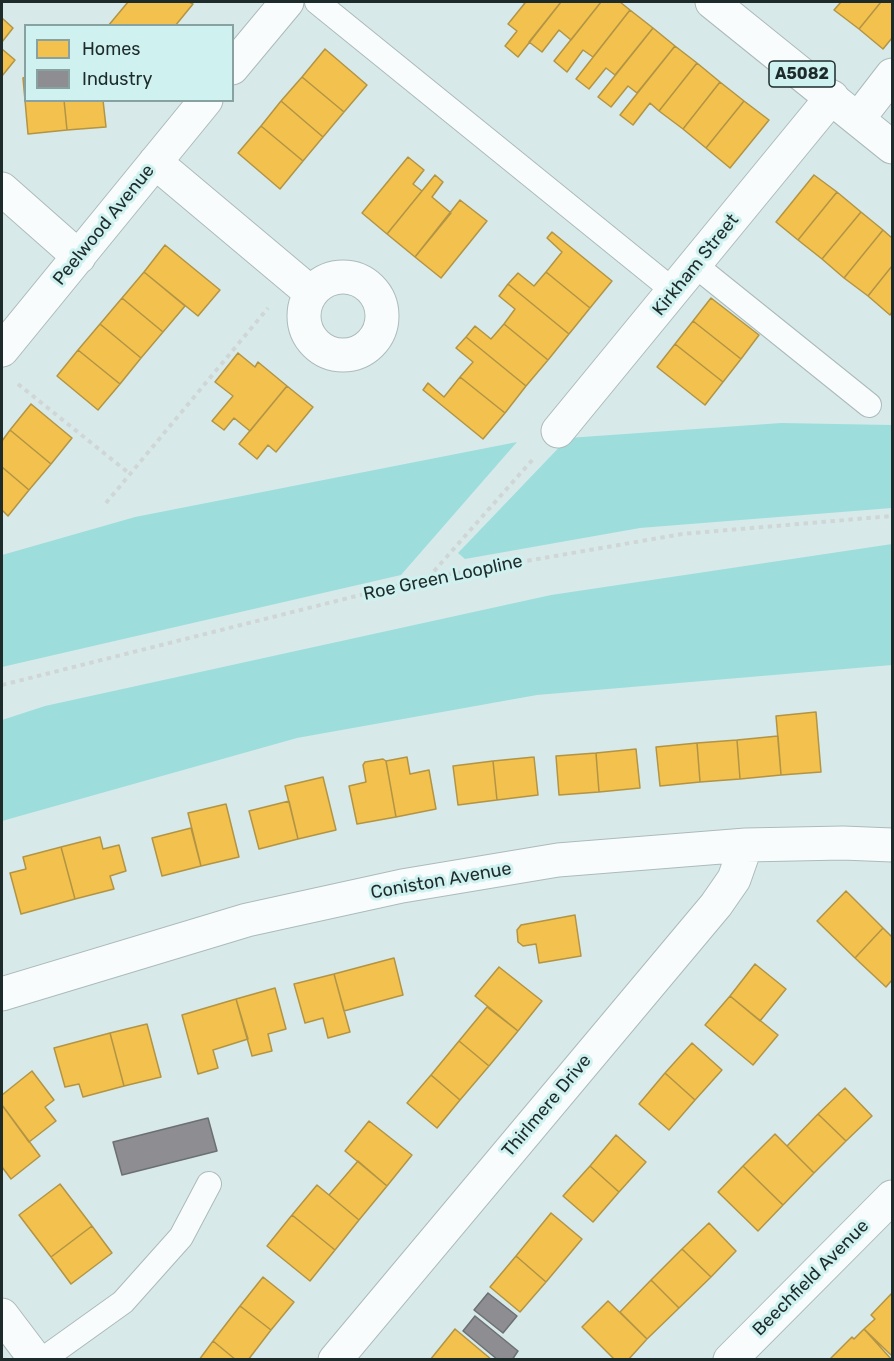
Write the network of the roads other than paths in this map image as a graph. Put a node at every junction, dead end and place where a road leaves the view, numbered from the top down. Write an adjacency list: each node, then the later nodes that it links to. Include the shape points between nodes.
1 (287, 2): 4 (street)
2 (316, 2): 15 (lane)
3 (712, 2): 6 (street, A5082)
4 (234, 66)
5 (892, 75): 8 (street)
6 (832, 97): 8 (street, A5082); 13 (street, Kirkham Street)
7 (204, 102): 10 (street, Peelwood Avenue)
8 (858, 118): 9 (street, A5082)
9 (892, 147)
10 (155, 162): 12 (street, Peelwood Avenue); 14 (street)
11 (2, 189): 12 (street)
12 (79, 257): 16 (street, Peelwood Avenue)
13 (696, 266): 15 (street, Kirkham Street); 17 (lane)
14 (302, 285)
15 (675, 292): 18 (street, Kirkham Street)
16 (6, 363)
17 (869, 405)
18 (558, 431)
19 (746, 845): 20 (street, Coniston Avenue); 21 (street, Coniston Avenue, via 558,860 402,886 247,920); 27 (street, Thirlmere Drive, via 735,879 716,905)
20 (892, 845)
21 (2, 994)
22 (209, 1184): 26 (lane, via 181,1237 123,1302)
23 (892, 1197): 28 (street, Beechfield Avenue)
24 (2, 1316): 25 (street)
25 (36, 1359)
26 (42, 1359)
27 (335, 1359)
28 (730, 1359)

